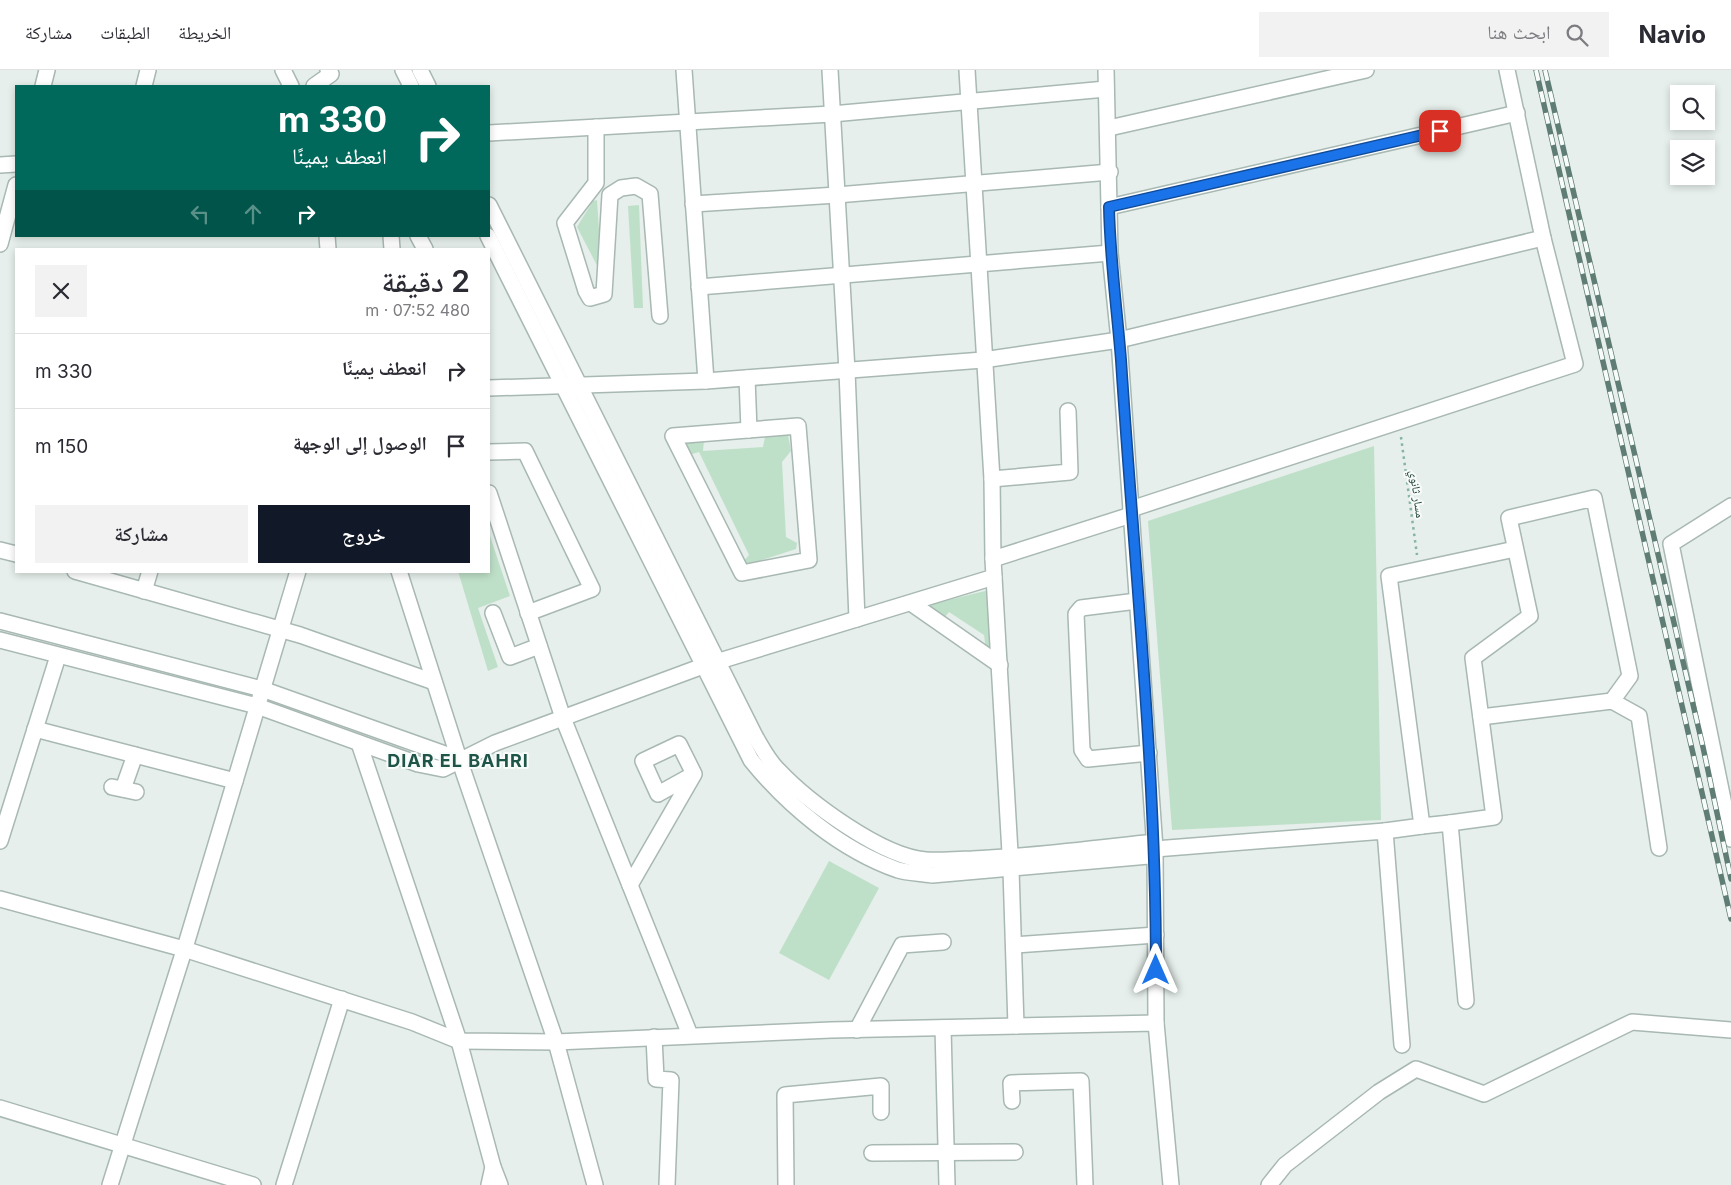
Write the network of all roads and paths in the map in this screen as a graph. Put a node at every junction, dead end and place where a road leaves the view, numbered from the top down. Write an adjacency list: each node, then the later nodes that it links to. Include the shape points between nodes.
1 (48, 70): 13 (street)
2 (148, 70): 14 (street)
3 (282, 70): 15 (street)
4 (328, 70): 16 (street, via 331,74)
5 (403, 70): 17 (street)
6 (420, 70): 18 (street)
7 (684, 70): 23 (street)
8 (830, 70): 22 (street)
9 (967, 70): 20 (street)
10 (1106, 70): 19 (street)
11 (1366, 70): 25 (street)
12 (1507, 70): 21 (street)
13 (43, 85)
14 (144, 85)
15 (290, 85)
16 (315, 85)
17 (410, 85)
18 (428, 85)
19 (1106, 89): 20 (street); 25 (street)
20 (968, 100): 22 (street); 31 (street)
21 (1517, 113): 37 (street); 39 (street)
22 (832, 114): 23 (street); 34 (street)
23 (688, 122): 24 (street); 35 (street)
24 (596, 127): 26 (street); 30 (street)
25 (1109, 128): 29 (street)
26 (490, 133)
27 (15, 164): 28 (street)
28 (0, 165)
29 (1110, 172): 31 (street); 37 (street)
30 (596, 183): 33 (street); 33 (street, via 565,223 590,298 604,294)
31 (974, 183): 34 (street); 42 (street)
32 (15, 190): 40 (street)
33 (610, 195): 45 (street, via 621,188 636,186 650,194)
34 (837, 195): 35 (street); 43 (street)
35 (693, 204): 44 (street)
36 (490, 207): 52 (street)
37 (1109, 207): 41 (street)
38 (488, 237): 51 (street)
39 (1543, 238): 46 (street); 55 (street, via 1575,364)
40 (0, 244)
41 (1110, 254): 42 (street); 46 (street)
42 (978, 264): 43 (street); 47 (street)
43 (842, 275): 44 (street); 48 (street)
44 (699, 287): 50 (street)
45 (660, 316)
46 (1119, 340): 47 (street); 61 (street)
47 (983, 360): 48 (street); 58 (street)
48 (847, 372): 49 (street); 77 (street)
49 (747, 378): 50 (street); 56 (street)
50 (706, 381): 52 (street)
51 (562, 384): 52 (street); 53 (street); 85 (street)
52 (580, 384): 83 (street)
53 (490, 388)
54 (1068, 411): 58 (street, via 1070,472)
55 (1398, 421): 61 (street); 66 (path, مسار ثانوي)
56 (749, 430): 56 (street, via 798,426 810,560 742,573 673,436)
57 (490, 452): 76 (street, via 525,451 592,589)
58 (992, 479): 65 (street)
59 (490, 496): 76 (street)
60 (1731, 506): 103 (street, via 1671,544)
61 (1131, 512): 65 (street); 73 (street)
62 (1515, 549): 66 (street); 88 (street, via 1509,518 1594,498 1630,676); 90 (street, via 1530,616 1473,658)
63 (0, 550): 64 (street)
64 (15, 554)
65 (993, 559): 71 (street)
66 (1419, 569): 101 (street, via 1389,576)
67 (82, 573): 72 (street)
68 (149, 573): 72 (street)
69 (297, 573): 79 (street)
70 (400, 573): 86 (street)
71 (994, 577): 74 (street); 84 (street)
72 (144, 591): 79 (street)
73 (1138, 601): 94 (street); 94 (street, via 1081,608 1076,614 1082,750 1088,759)
74 (911, 602): 77 (street); 84 (street)
75 (493, 613): 81 (street, via 510,657)
76 (528, 613): 81 (street)
77 (857, 619): 83 (street)
78 (0, 621): 87 (street)
79 (279, 630): 86 (street); 87 (street)
80 (0, 640): 82 (street)
81 (539, 646): 91 (street)
82 (58, 656): 89 (street); 92 (street)
83 (719, 661): 85 (street); 107 (street, via 764,752 796,787 834,817 879,844 907,856 925,860)
84 (1000, 665): 107 (street)
85 (703, 666): 91 (street); 107 (street, via 751,760 786,798 838,839 899,870 932,875)
86 (434, 682): 96 (street)
87 (262, 689): 89 (street); 96 (street)
88 (1612, 701): 90 (street); 105 (street, via 1639,716)
89 (257, 706): 93 (street); 98 (street)
90 (1481, 717): 100 (street, via 1494,817)
91 (563, 718): 96 (street); 108 (street)
92 (35, 729): 95 (street); 104 (street)
93 (359, 743): 96 (street, via 418,764 443,769); 123 (street)
94 (1148, 753): 106 (street)
95 (135, 755): 98 (street); 99 (street)
96 (459, 759): 124 (street)
97 (694, 774): 108 (street)
98 (235, 781): 113 (street)
99 (124, 789)
100 (1450, 823): 101 (street); 115 (street)
101 (1422, 826): 102 (street)
102 (1385, 831): 106 (street); 125 (street)
103 (1731, 838)
104 (0, 841)
105 (1659, 848)
106 (1155, 849): 107 (street, via 1149,856); 110 (street)
107 (1011, 863): 112 (street)
108 (630, 885): 121 (street)
109 (0, 899): 113 (street)
110 (1156, 935): 112 (street); 116 (street)
111 (943, 942): 119 (street, via 902,945)
112 (1014, 945): 117 (street)
113 (184, 949): 114 (street); 129 (street)
114 (342, 999): 123 (street); 136 (street)
115 (1466, 1001)
116 (1156, 1023): 117 (street); 144 (street)
117 (1016, 1026): 118 (street)
118 (943, 1028): 119 (street); 131 (street)
119 (857, 1030): 121 (street)
120 (1731, 1030): 145 (street, via 1632,1022 1484,1094 1416,1069 1380,1092 1285,1165)
121 (690, 1035): 122 (street)
122 (654, 1037): 124 (street); 140 (street, via 656,1079 671,1080)
123 (459, 1041): 124 (street); 133 (street)
124 (556, 1042): 139 (street)
125 (1402, 1045)
126 (1012, 1101): 143 (street, via 1011,1083 1081,1081)
127 (0, 1108): 129 (street)
128 (881, 1112): 141 (street, via 881,1086 785,1095)
129 (122, 1146): 134 (street); 135 (street)
130 (872, 1152): 131 (street)
131 (947, 1152): 132 (street); 142 (street)
132 (1015, 1152)
133 (493, 1167): 137 (street); 138 (street)
134 (110, 1185)
135 (253, 1185)
136 (284, 1185)
137 (489, 1185)
138 (500, 1185)
139 (595, 1185)
140 (667, 1185)
141 (786, 1185)
142 (948, 1185)
143 (1084, 1185)
144 (1170, 1185)
145 (1269, 1185)

